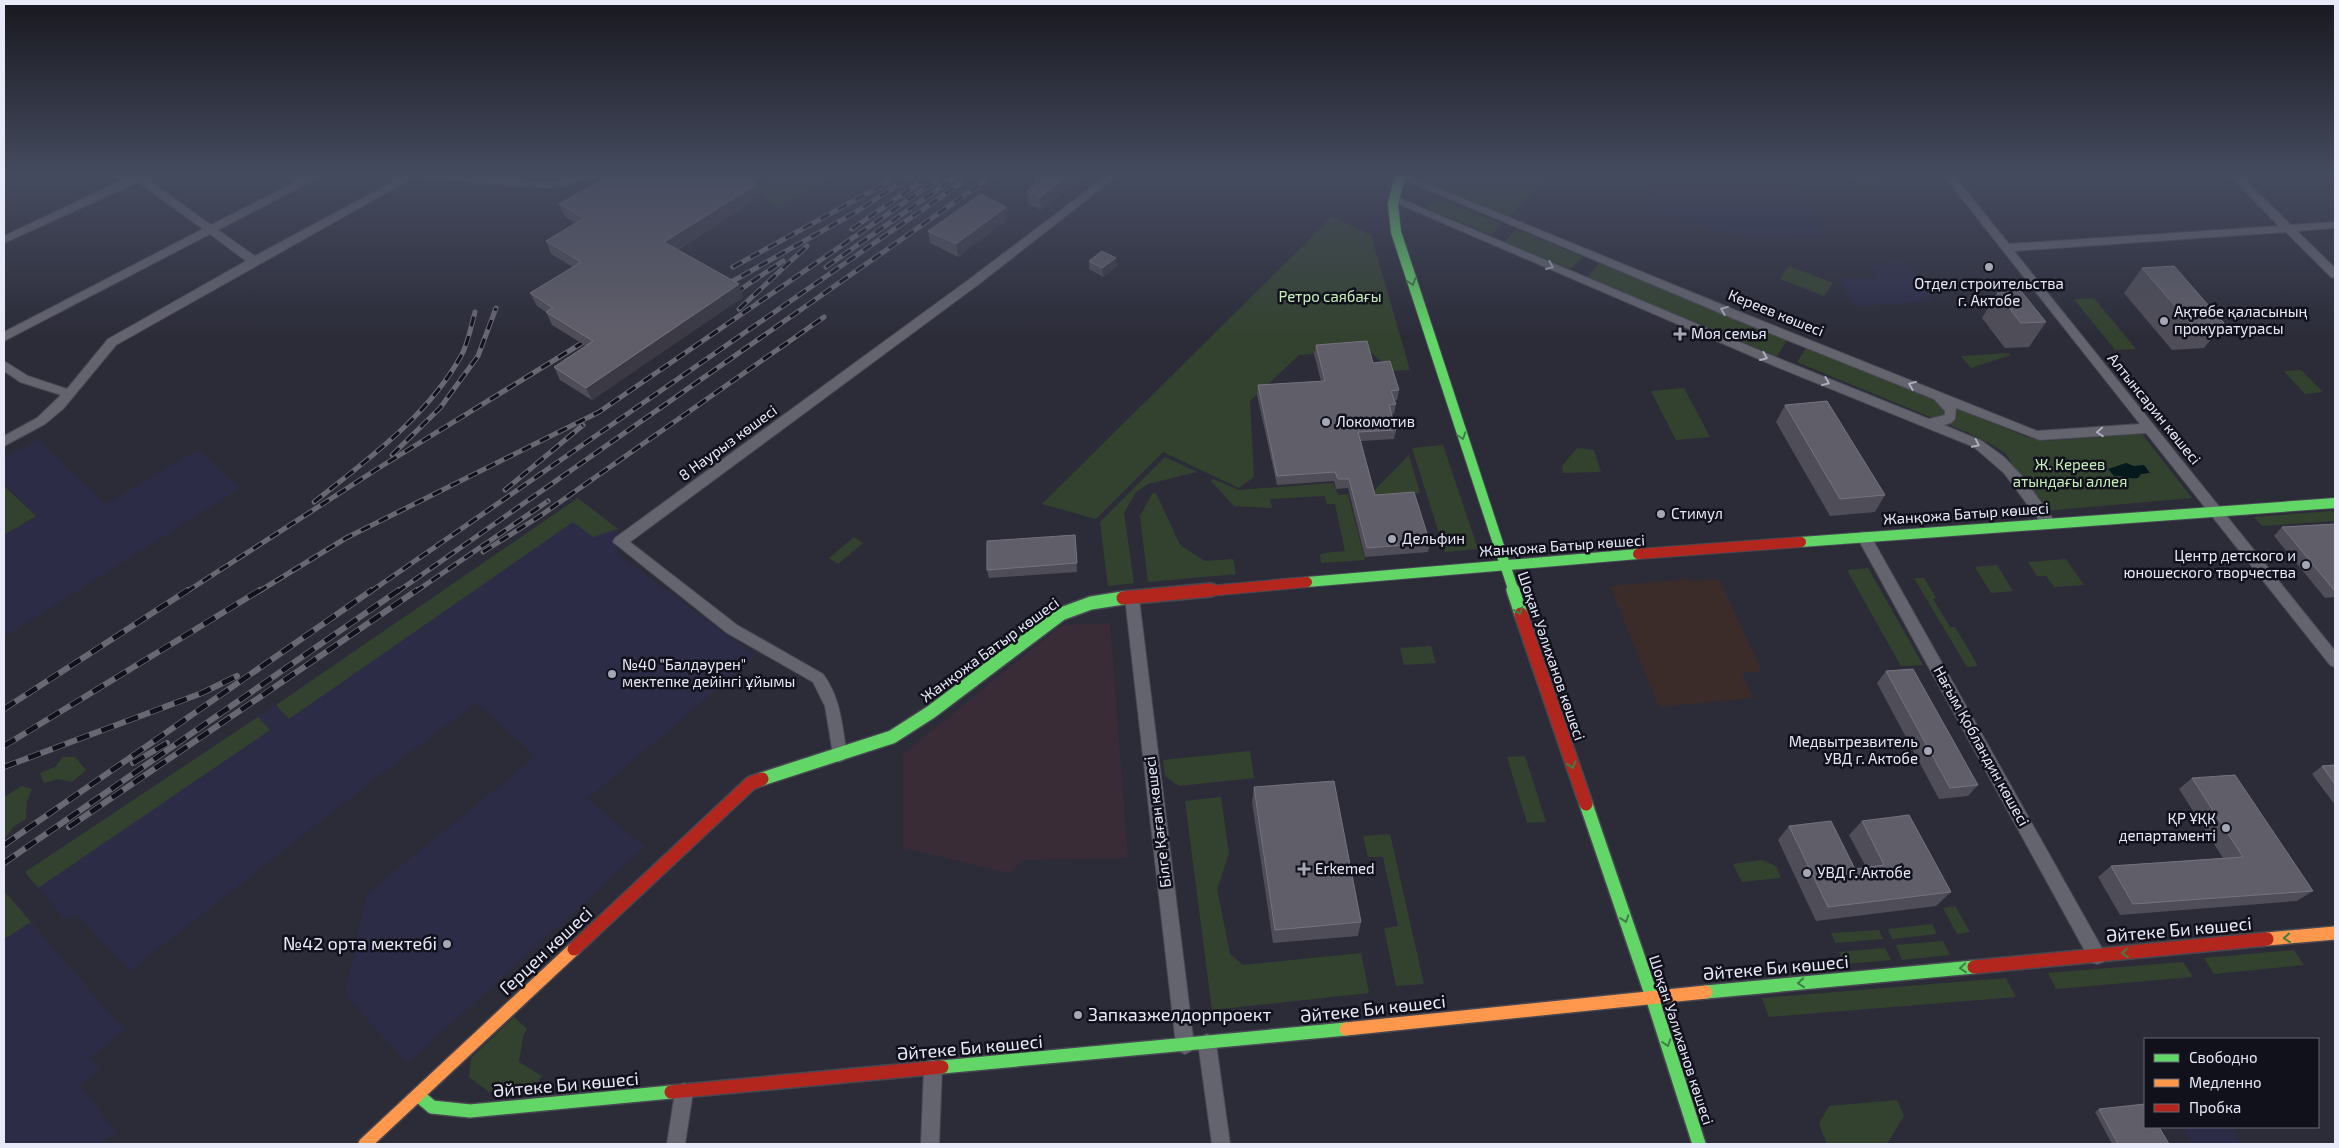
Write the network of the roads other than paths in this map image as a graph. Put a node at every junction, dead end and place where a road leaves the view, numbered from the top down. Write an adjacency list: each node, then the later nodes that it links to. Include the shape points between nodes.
1 (26, 230): 11 (street)
2 (209, 230): 13 (street); 15 (street)
3 (312, 230): 13 (street)
4 (1042, 230): 29 (street, 8 Наурыз көшесі, via 620,542 732,629 818,678 832,706)
5 (1395, 230): 26 (street, Шоқан Уәлиханов көшесі, one-way to 26)
6 (1465, 230): 19 (street, one-way to 19)
7 (1529, 230): 18 (street, Кереев көшесі, one-way to 7)
8 (1991, 230): 12 (street, Алтынсарин көшесі)
9 (2266, 230): 12 (street)
10 (2290, 230): 14 (street)
11 (4, 240)
12 (2006, 248): 20 (street, Алтынсарин көшесі)
13 (254, 261): 17 (street, via 112,342)
14 (2335, 274)
15 (4, 337)
16 (4, 366): 17 (street, via 24,379)
17 (70, 394): 21 (street, via 41,421)
18 (1937, 395): 19 (street, via 1947,405 1951,416 1947,420); 20 (street, Кереев көшесі, one-way to 18, via 2040,436)
19 (1927, 424): 24 (street, one-way to 24, via 1992,452)
20 (2148, 428): 23 (street, Алтынсарин көшесі)
21 (4, 442)
22 (2335, 503): 23 (street, Жанқожа Батыр көшесі)
23 (2216, 512): 24 (street, Жанқожа Батыр көшесі); 28 (street, Алтынсарин көшесі)
24 (2049, 522): 25 (street, Жанқожа Батыр көшесі)
25 (1864, 537): 26 (street, Жанқожа Батыр көшесі); 32 (street, Нағым Қобландин көшесі)
26 (1504, 565): 27 (street, Жанқожа Батыр көшесі); 33 (street, Шоқан Уәлиханов көшесі, one-way to 33)
27 (1132, 598): 29 (street, Жанқожа Батыр көшесі, via 1105,600 1070,609 906,729); 35 (street, Білге Қаған көшесі)
28 (2335, 661)
29 (839, 755): 30 (street, Жанқожа Батыр көшесі)
30 (751, 783): 38 (street, Герцен көшесі)
31 (2335, 933): 32 (street, Әйтеке Би көшесі, one-way to 32)
32 (2096, 956): 33 (street, Әйтеке Би көшесі, one-way to 33)
33 (1652, 997): 34 (street, Әйтеке Би көшесі); 43 (street, Шоқан Уәлиханов көшесі, one-way to 43)
34 (1207, 1042): 35 (street, Әйтеке Би көшесі); 42 (street)
35 (1184, 1045): 36 (street, Әйтеке Би көшесі)
36 (933, 1068): 37 (street, Әйтеке Би көшесі); 41 (street)
37 (684, 1092): 38 (street, Әйтеке Би көшесі, via 470,1111 432,1107); 40 (street)
38 (418, 1095): 39 (street, Герцен көшесі)
39 (365, 1144)
40 (676, 1144)
41 (930, 1144)
42 (1221, 1144)
43 (1699, 1144)

